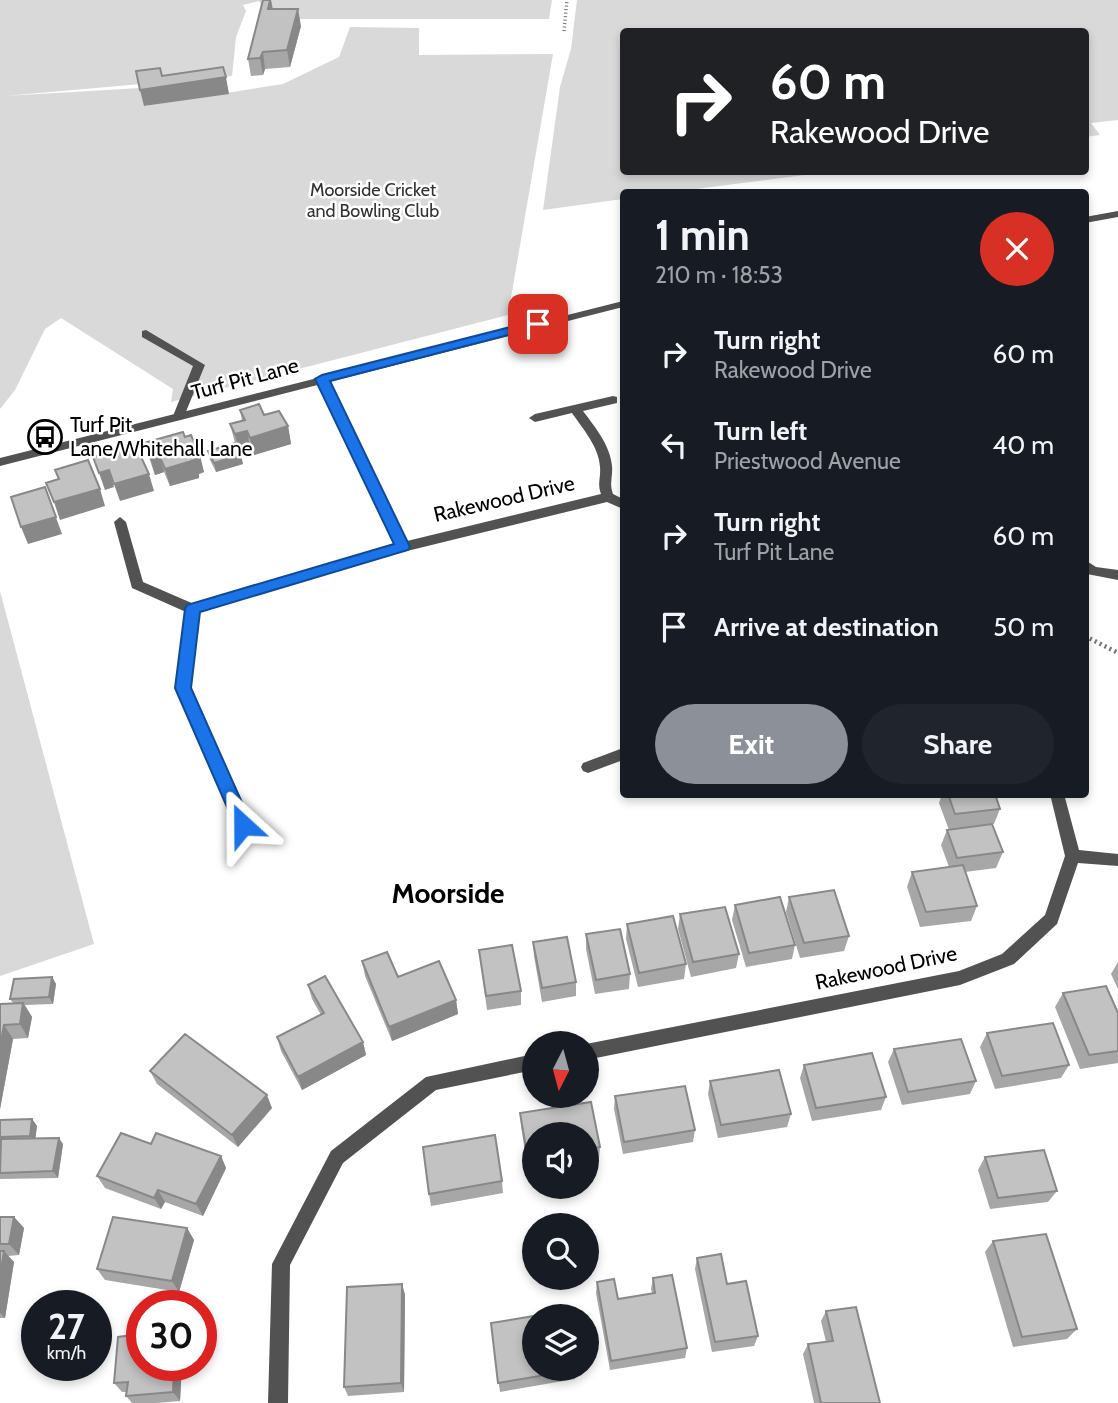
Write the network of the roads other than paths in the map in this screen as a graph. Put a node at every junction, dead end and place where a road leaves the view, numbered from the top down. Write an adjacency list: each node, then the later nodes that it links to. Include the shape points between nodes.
1 (1118, 214): 2 (street)
2 (1089, 219)
3 (620, 305): 5 (street, Turf Pit Lane)
4 (146, 334): 8 (street, via 199,365)
5 (322, 379): 8 (street, Turf Pit Lane); 14 (street)
6 (613, 400): 7 (street)
7 (575, 409): 9 (street); 11 (street, via 597,439 606,466 602,486)
8 (179, 416): 10 (street, Turf Pit Lane)
9 (535, 418)
10 (0, 461)
11 (608, 498): 12 (street, Rakewood Drive); 14 (street, Rakewood Drive)
12 (620, 504)
13 (120, 522): 17 (street, via 137,585)
14 (403, 547): 17 (street, Rakewood Drive)
15 (1089, 568): 16 (street)
16 (1118, 575)
17 (192, 609): 21 (street, via 183,688)
18 (620, 755): 19 (street)
19 (588, 767)
20 (1058, 798): 22 (street)
21 (243, 825)
22 (1073, 856): 23 (street); 24 (street, Rakewood Drive, via 1051,919 1008,959 996,964 960,978)
23 (1118, 860)
24 (599, 1049)
25 (522, 1064): 26 (street, via 432,1083 337,1157 281,1264)
26 (278, 1403)

